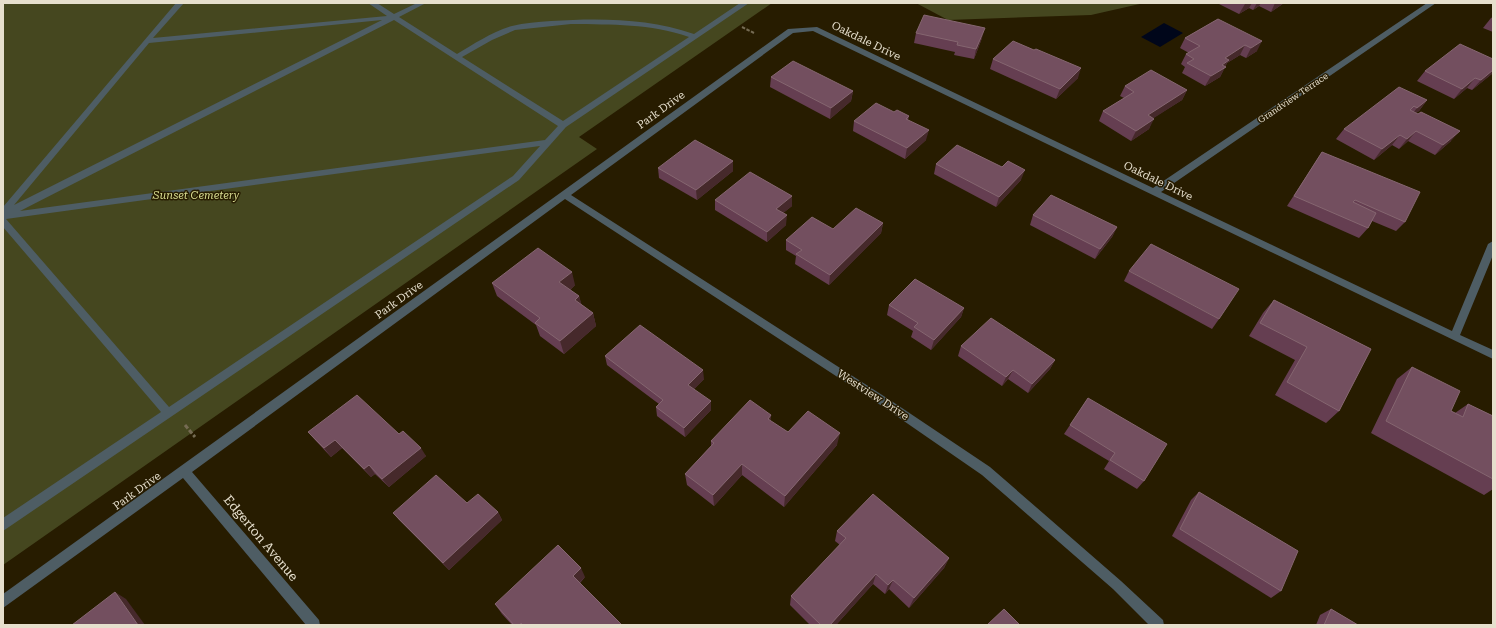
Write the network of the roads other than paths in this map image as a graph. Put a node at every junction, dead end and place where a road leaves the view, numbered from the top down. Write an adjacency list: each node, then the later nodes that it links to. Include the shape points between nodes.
1 (180, 3): 9 (street)
2 (372, 3): 6 (street)
3 (422, 3): 6 (street)
4 (745, 3): 8 (street)
5 (1432, 3): 13 (street, Grandview Terrace)
6 (394, 17): 9 (street); 10 (street); 15 (street)
7 (814, 29): 13 (street, Oakdale Drive); 14 (street, Park Drive, via 791,31)
8 (695, 37): 10 (street, via 669,28 631,23 571,22 533,25 513,28 489,38); 11 (street)
9 (147, 41): 15 (street)
10 (457, 57): 11 (street)
11 (563, 125): 12 (street)
12 (549, 142): 15 (street); 20 (street, via 516,178)
13 (1154, 192): 18 (street, Oakdale Drive)
14 (565, 195): 21 (street, Park Drive); 25 (street, Westview Drive, via 888,404 986,471)
15 (3, 215)
16 (3, 221): 20 (street)
17 (1493, 244): 18 (street)
18 (1454, 336): 19 (street, Oakdale Drive)
19 (1493, 355)
20 (168, 413): 22 (street)
21 (184, 471): 23 (street, Park Drive); 24 (street, Edgerton Avenue)
22 (3, 525)
23 (3, 602)
24 (314, 625)
25 (1158, 625)

